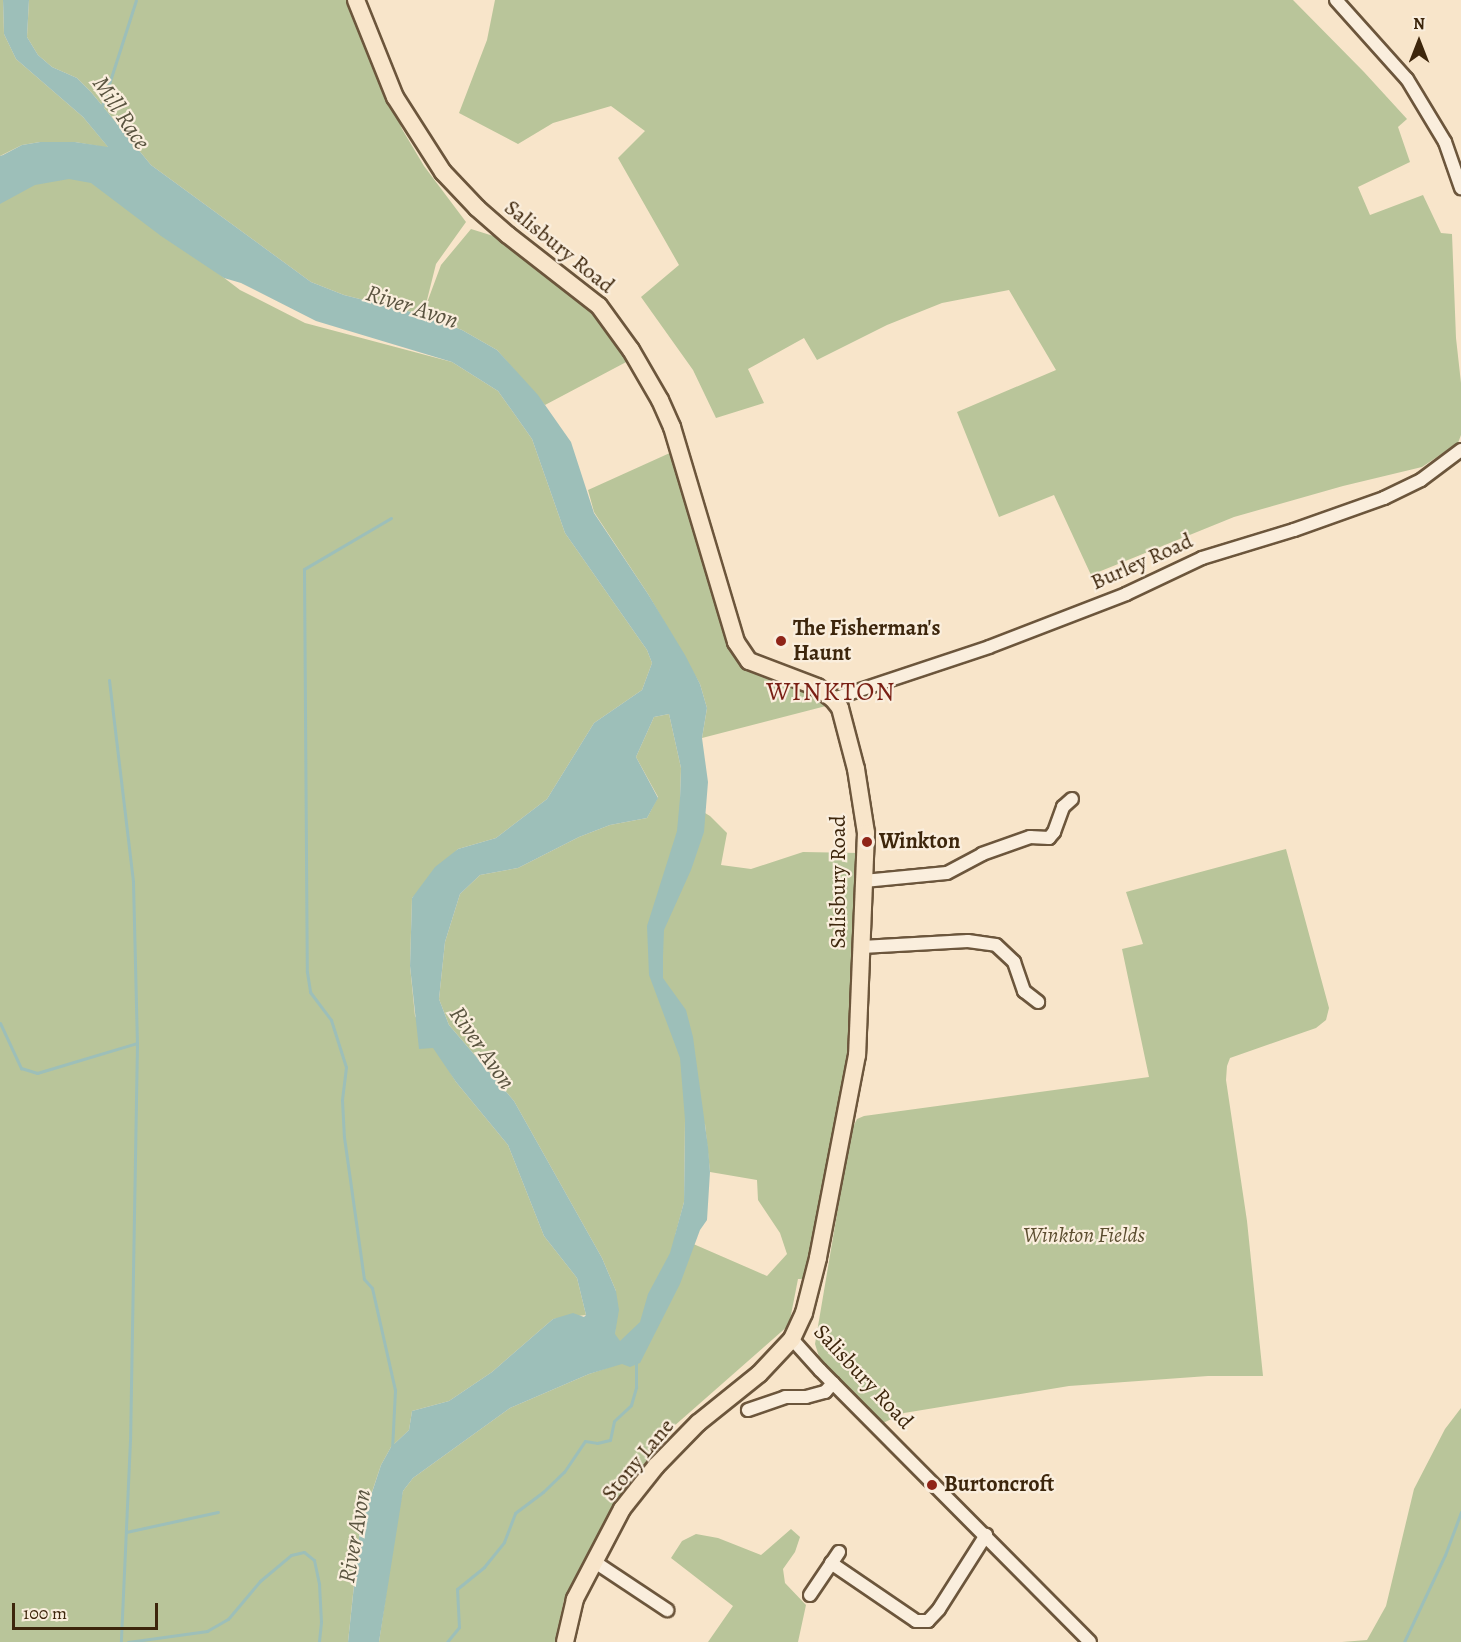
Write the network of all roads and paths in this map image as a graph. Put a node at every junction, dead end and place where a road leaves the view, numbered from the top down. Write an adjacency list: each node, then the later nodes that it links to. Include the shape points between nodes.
1 (356, 0): 5 (main road, Salisbury Road, via 395,97 443,172 508,235 599,306 631,350 672,427 736,642 749,660 817,687)
2 (1336, 0): 3 (street, via 1407,79 1445,142)
3 (1461, 188)
4 (1461, 450): 5 (street, Burley Road, via 1421,480 1384,498 1202,558 1126,594 989,647)
5 (833, 699): 7 (main road, Salisbury Road, via 843,717 856,769 866,833)
6 (1072, 799): 7 (street, via 1063,807 1049,838 1029,837 982,854 947,873)
7 (864, 881): 8 (main road, Salisbury Road)
8 (862, 947): 9 (street, via 968,941 996,945 1014,962 1024,991); 10 (main road, Salisbury Road, via 857,1056 811,1290)
9 (1038, 1002)
10 (792, 1339): 11 (street, Salisbury Road); 15 (main road, Stony Lane, via 759,1374 698,1423 656,1466 622,1509)
11 (833, 1383): 12 (street, via 825,1392 784,1397); 13 (street, Salisbury Road)
12 (748, 1410)
13 (986, 1535): 16 (street, via 928,1622 916,1621); 20 (street, Salisbury Road)
14 (839, 1552): 16 (street)
15 (595, 1562): 18 (street); 19 (main road, Stony Lane, via 575,1599)
16 (831, 1563): 17 (street)
17 (810, 1595)
18 (667, 1610)
19 (565, 1642)
20 (1090, 1642)

